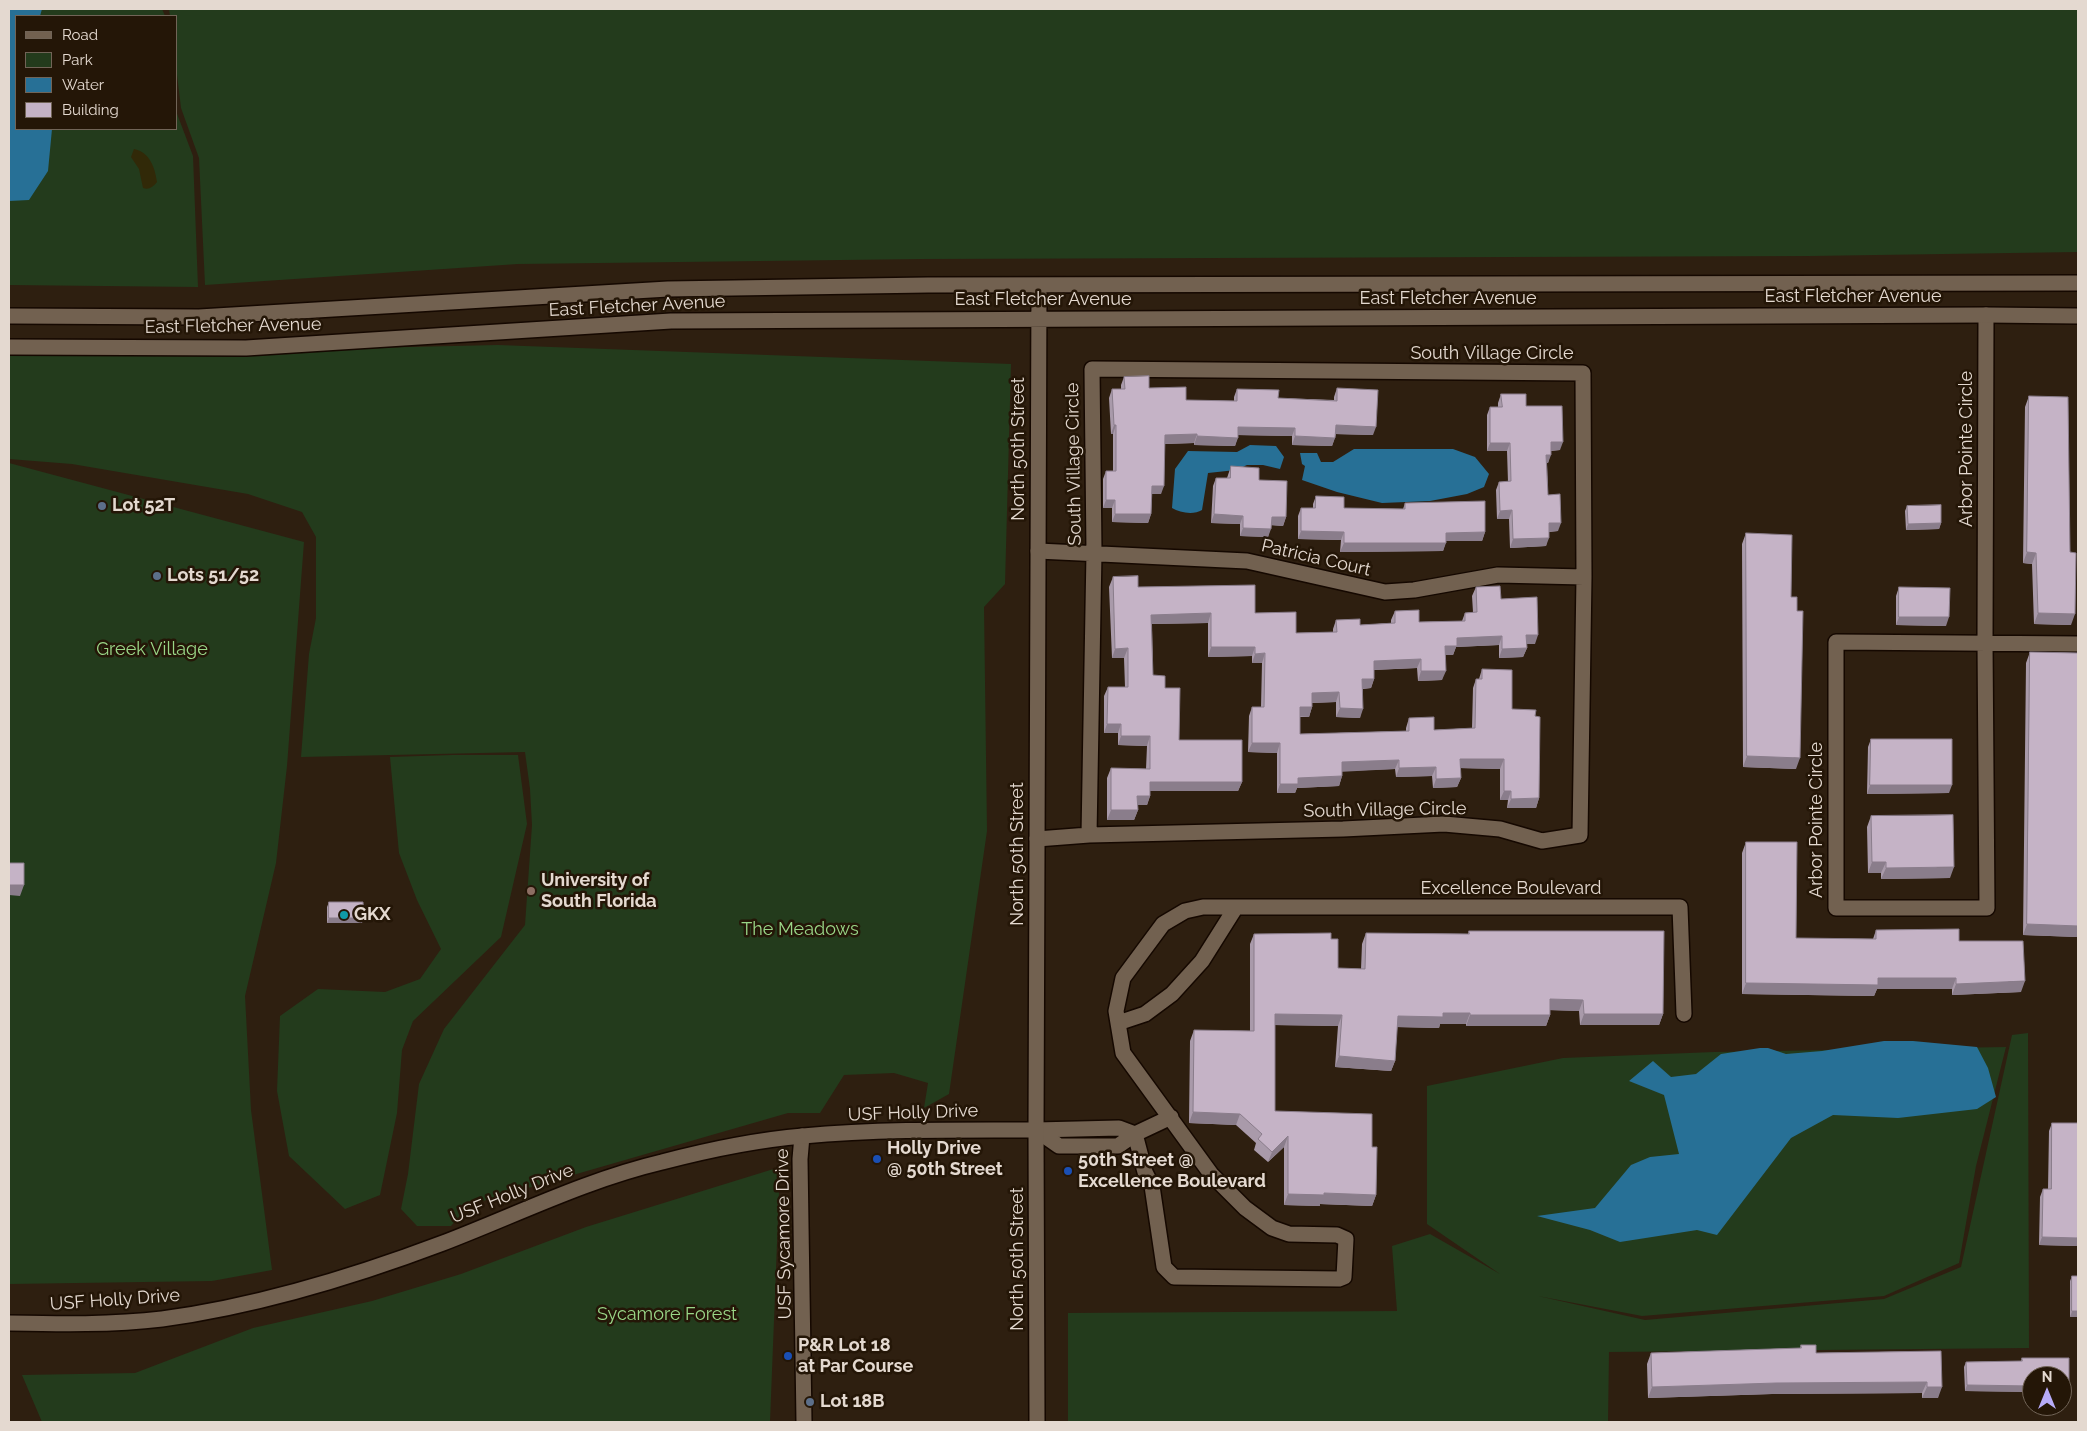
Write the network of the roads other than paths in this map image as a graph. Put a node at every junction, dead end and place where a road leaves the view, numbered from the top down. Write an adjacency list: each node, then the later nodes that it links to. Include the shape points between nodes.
1 (2078, 283): 2 (street, East Fletcher Avenue)
2 (1039, 285): 4 (street, East Fletcher Avenue, via 668,289 199,317); 6 (street, North 50th Street)
3 (1986, 315): 5 (street, East Fletcher Avenue); 6 (street, East Fletcher Avenue); 11 (street, Arbor Pointe Circle)
4 (9, 316)
5 (2078, 316)
6 (1039, 319): 7 (street, East Fletcher Avenue, via 671,321 246,348); 8 (street, North 50th Street)
7 (9, 347)
8 (1038, 551): 9 (street, Patricia Court); 14 (street, North 50th Street)
9 (1094, 552): 10 (street, Patricia Court, via 1247,561 1385,592 1498,575); 10 (street, South Village Circle, via 1092,369 1584,373); 13 (street, South Village Circle)
10 (1584, 578): 13 (street, South Village Circle, via 1580,835 1542,841 1500,830 1444,824)
11 (1985, 642): 11 (street, Arbor Pointe Circle, via 1987,908 1836,908 1836,642); 12 (street, Arbor Pointe Circle)
12 (2078, 644)
13 (1090, 835): 14 (street, South Village Circle)
14 (1037, 839): 19 (street, North 50th Street)
15 (1236, 907): 16 (street, Excellence Boulevard, via 1680,907); 17 (street, via 1202,961 1172,994 1145,1014); 17 (street, Excellence Boulevard, via 1203,907 1185,911 1163,924 1123,978 1116,1011)
16 (1684, 1014)
17 (1118, 1024): 18 (street, Excellence Boulevard, via 1123,1053)
18 (1171, 1117): 20 (street); 20 (street, Excellence Boulevard, via 1212,1174 1246,1208 1272,1228 1289,1234 1337,1235 1346,1239 1344,1277 1174,1277 1164,1267 1152,1186)
19 (1036, 1130): 20 (street, via 1059,1146 1118,1146); 21 (street, USF Holly Drive); 24 (street, North 50th Street)
20 (1135, 1134)
21 (802, 1136): 22 (street, USF Holly Drive, via 731,1146 600,1179 407,1256 324,1284 254,1302 162,1319); 23 (street, USF Sycamore Drive)
22 (9, 1323)
23 (804, 1422)
24 (1037, 1422)

